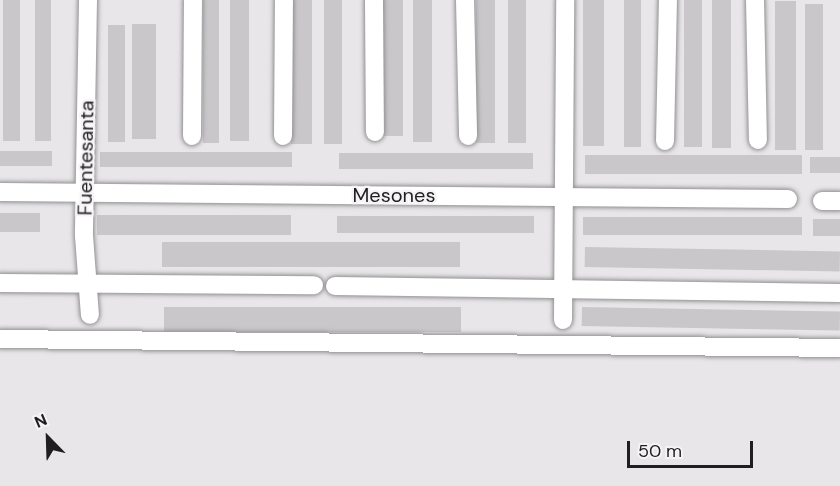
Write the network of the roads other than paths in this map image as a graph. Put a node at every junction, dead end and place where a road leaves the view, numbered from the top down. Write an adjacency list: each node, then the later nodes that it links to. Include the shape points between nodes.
1 (88, 0): 16 (street, Fuentesanta)
2 (194, 0): 10 (street)
3 (284, 0): 11 (street)
4 (374, 0): 9 (street)
5 (465, 0): 12 (street)
6 (565, 0): 17 (street)
7 (668, 0): 14 (street)
8 (755, 0): 13 (street)
9 (375, 132)
10 (192, 136)
11 (283, 136)
12 (468, 136)
13 (758, 140)
14 (665, 141)
15 (0, 192): 16 (street, Mesones)
16 (87, 194): 17 (street, Mesones); 20 (street, Fuentesanta, via 84,236)
17 (564, 196): 18 (street, Mesones); 23 (street)
18 (788, 199)
19 (0, 283): 20 (street)
20 (90, 284): 21 (street); 25 (street, Fuentesanta)
21 (314, 285)
22 (335, 286): 23 (street)
23 (563, 290): 24 (street); 26 (street)
24 (840, 294)
25 (90, 315)
26 (563, 320)
27 (0, 339): 28 (street)
28 (840, 348)

